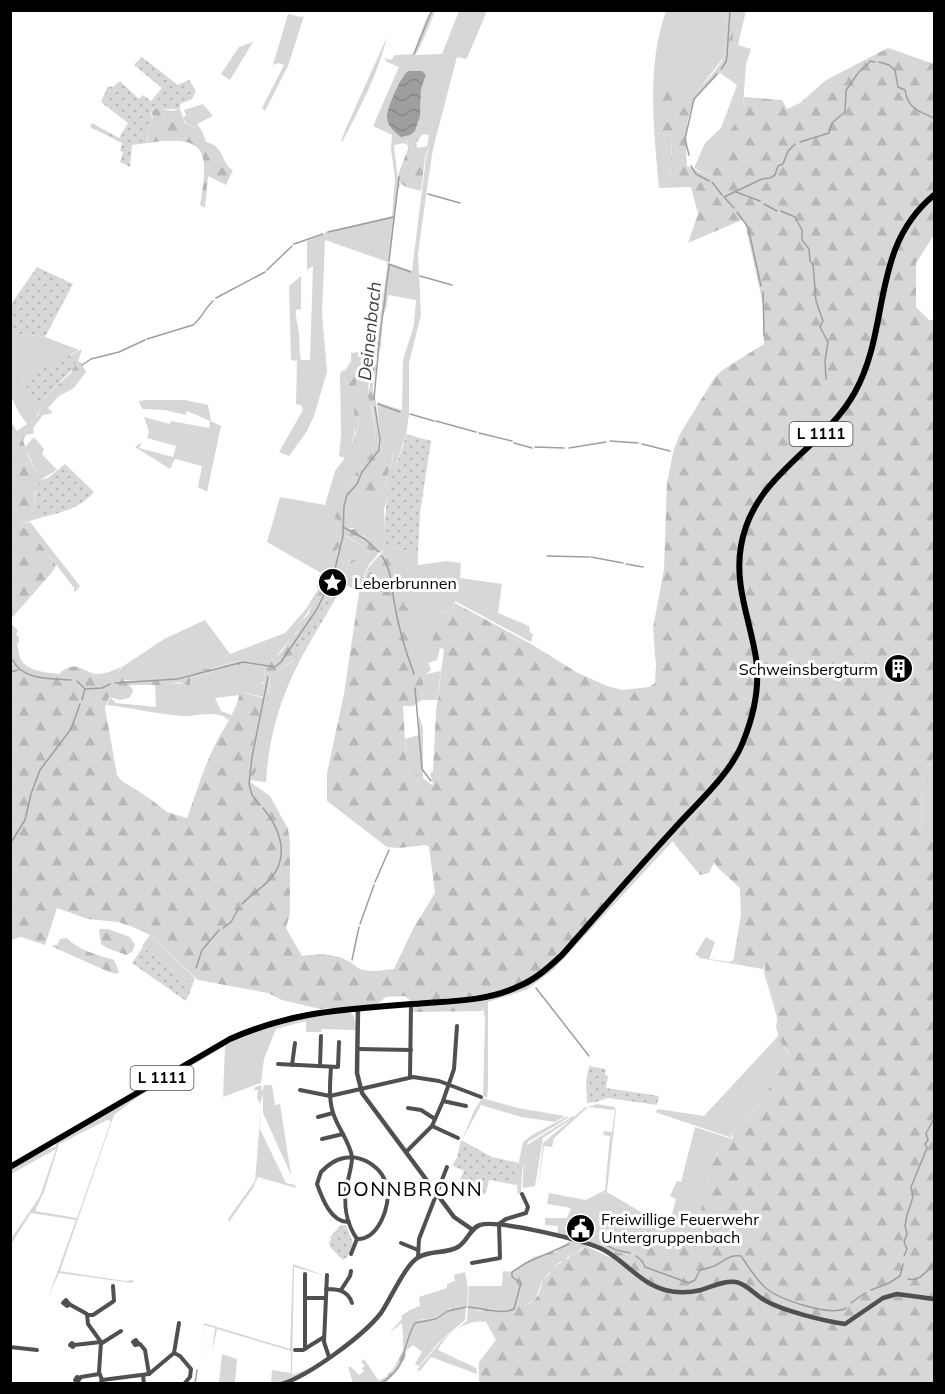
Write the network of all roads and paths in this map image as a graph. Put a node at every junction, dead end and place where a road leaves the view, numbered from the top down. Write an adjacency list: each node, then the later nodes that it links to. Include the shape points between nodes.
1 (934, 195): 2 (main road, L 1111, via 911,219 894,249 870,352 854,393 831,424 772,482 747,525 741,545 740,586 756,657 757,687 749,727 732,763 547,969 502,993)
2 (411, 1005): 3 (main road, L 1111); 9 (street)
3 (358, 1009): 8 (street); 32 (main road, L 1111, via 288,1019 230,1039)
4 (457, 1026): 15 (street)
5 (321, 1036): 12 (street)
6 (339, 1042): 13 (street, via 338,1067)
7 (296, 1043): 11 (street)
8 (358, 1049): 9 (street); 16 (street)
9 (411, 1050): 14 (street)
10 (278, 1064): 11 (street)
11 (292, 1065): 12 (street)
12 (320, 1066): 13 (street)
13 (331, 1067): 18 (street)
14 (410, 1077): 15 (street); 16 (street)
15 (449, 1084): 19 (street); 20 (street)
16 (360, 1089): 18 (street); 30 (street)
17 (300, 1090): 18 (street)
18 (330, 1096): 23 (street)
19 (481, 1097)
20 (443, 1101): 21 (street); 25 (street)
21 (466, 1106)
22 (408, 1108): 25 (street, via 421,1110)
23 (333, 1113): 24 (street); 27 (street)
24 (318, 1117)
25 (435, 1119): 26 (street)
26 (432, 1126): 28 (street); 30 (street)
27 (343, 1134): 29 (street); 31 (street)
28 (458, 1138)
29 (322, 1139)
30 (407, 1151): 34 (street)
31 (352, 1158): 36 (street, via 345,1195); 36 (street, via 337,1160 321,1172 317,1181 335,1218); 39 (street, via 377,1169 388,1191 377,1228 366,1238)
32 (10, 1167)
33 (447, 1167): 34 (street)
34 (438, 1194): 38 (street, via 456,1219); 41 (street)
35 (522, 1194): 37 (street, via 528,1207 526,1213)
36 (349, 1222): 39 (street)
37 (499, 1224): 38 (street, via 482,1224); 44 (street, via 500,1258); 53 (street, via 585,1242 609,1253 646,1283 665,1290 684,1292 739,1282 777,1306 838,1323 845,1324 883,1298 897,1294)
38 (473, 1230): 43 (street, via 458,1247)
39 (357, 1239): 42 (street)
40 (401, 1243): 41 (street)
41 (418, 1250): 43 (street)
42 (351, 1254)
43 (418, 1257): 68 (street, via 375,1319)
44 (472, 1263)
45 (351, 1271): 50 (street)
46 (305, 1274): 51 (street)
47 (327, 1275): 49 (street)
48 (113, 1286): 56 (street, via 114,1301)
49 (326, 1289): 50 (street); 52 (street)
50 (341, 1290): 54 (street)
51 (304, 1298): 52 (street); 64 (street)
52 (325, 1298): 59 (street)
53 (934, 1299)
54 (352, 1303)
55 (69, 1304): 56 (street)
56 (88, 1316): 60 (street, via 88,1324)
57 (179, 1323): 67 (street)
58 (121, 1331): 60 (street)
59 (324, 1335): 64 (street); 68 (street)
60 (102, 1343): 62 (street); 69 (street)
61 (138, 1343): 70 (street, via 146,1350)
62 (74, 1345)
63 (10, 1347): 65 (street)
64 (305, 1349): 66 (street)
65 (37, 1350)
66 (295, 1350)
67 (174, 1353): 70 (street); 75 (street, via 191,1369)
68 (329, 1357): 76 (street, via 312,1370)
69 (99, 1374): 72 (street); 73 (street)
70 (149, 1374): 71 (street)
71 (143, 1375): 73 (street); 74 (street)
72 (80, 1378)
73 (101, 1382)
74 (144, 1383)
75 (184, 1383)
76 (282, 1383)

